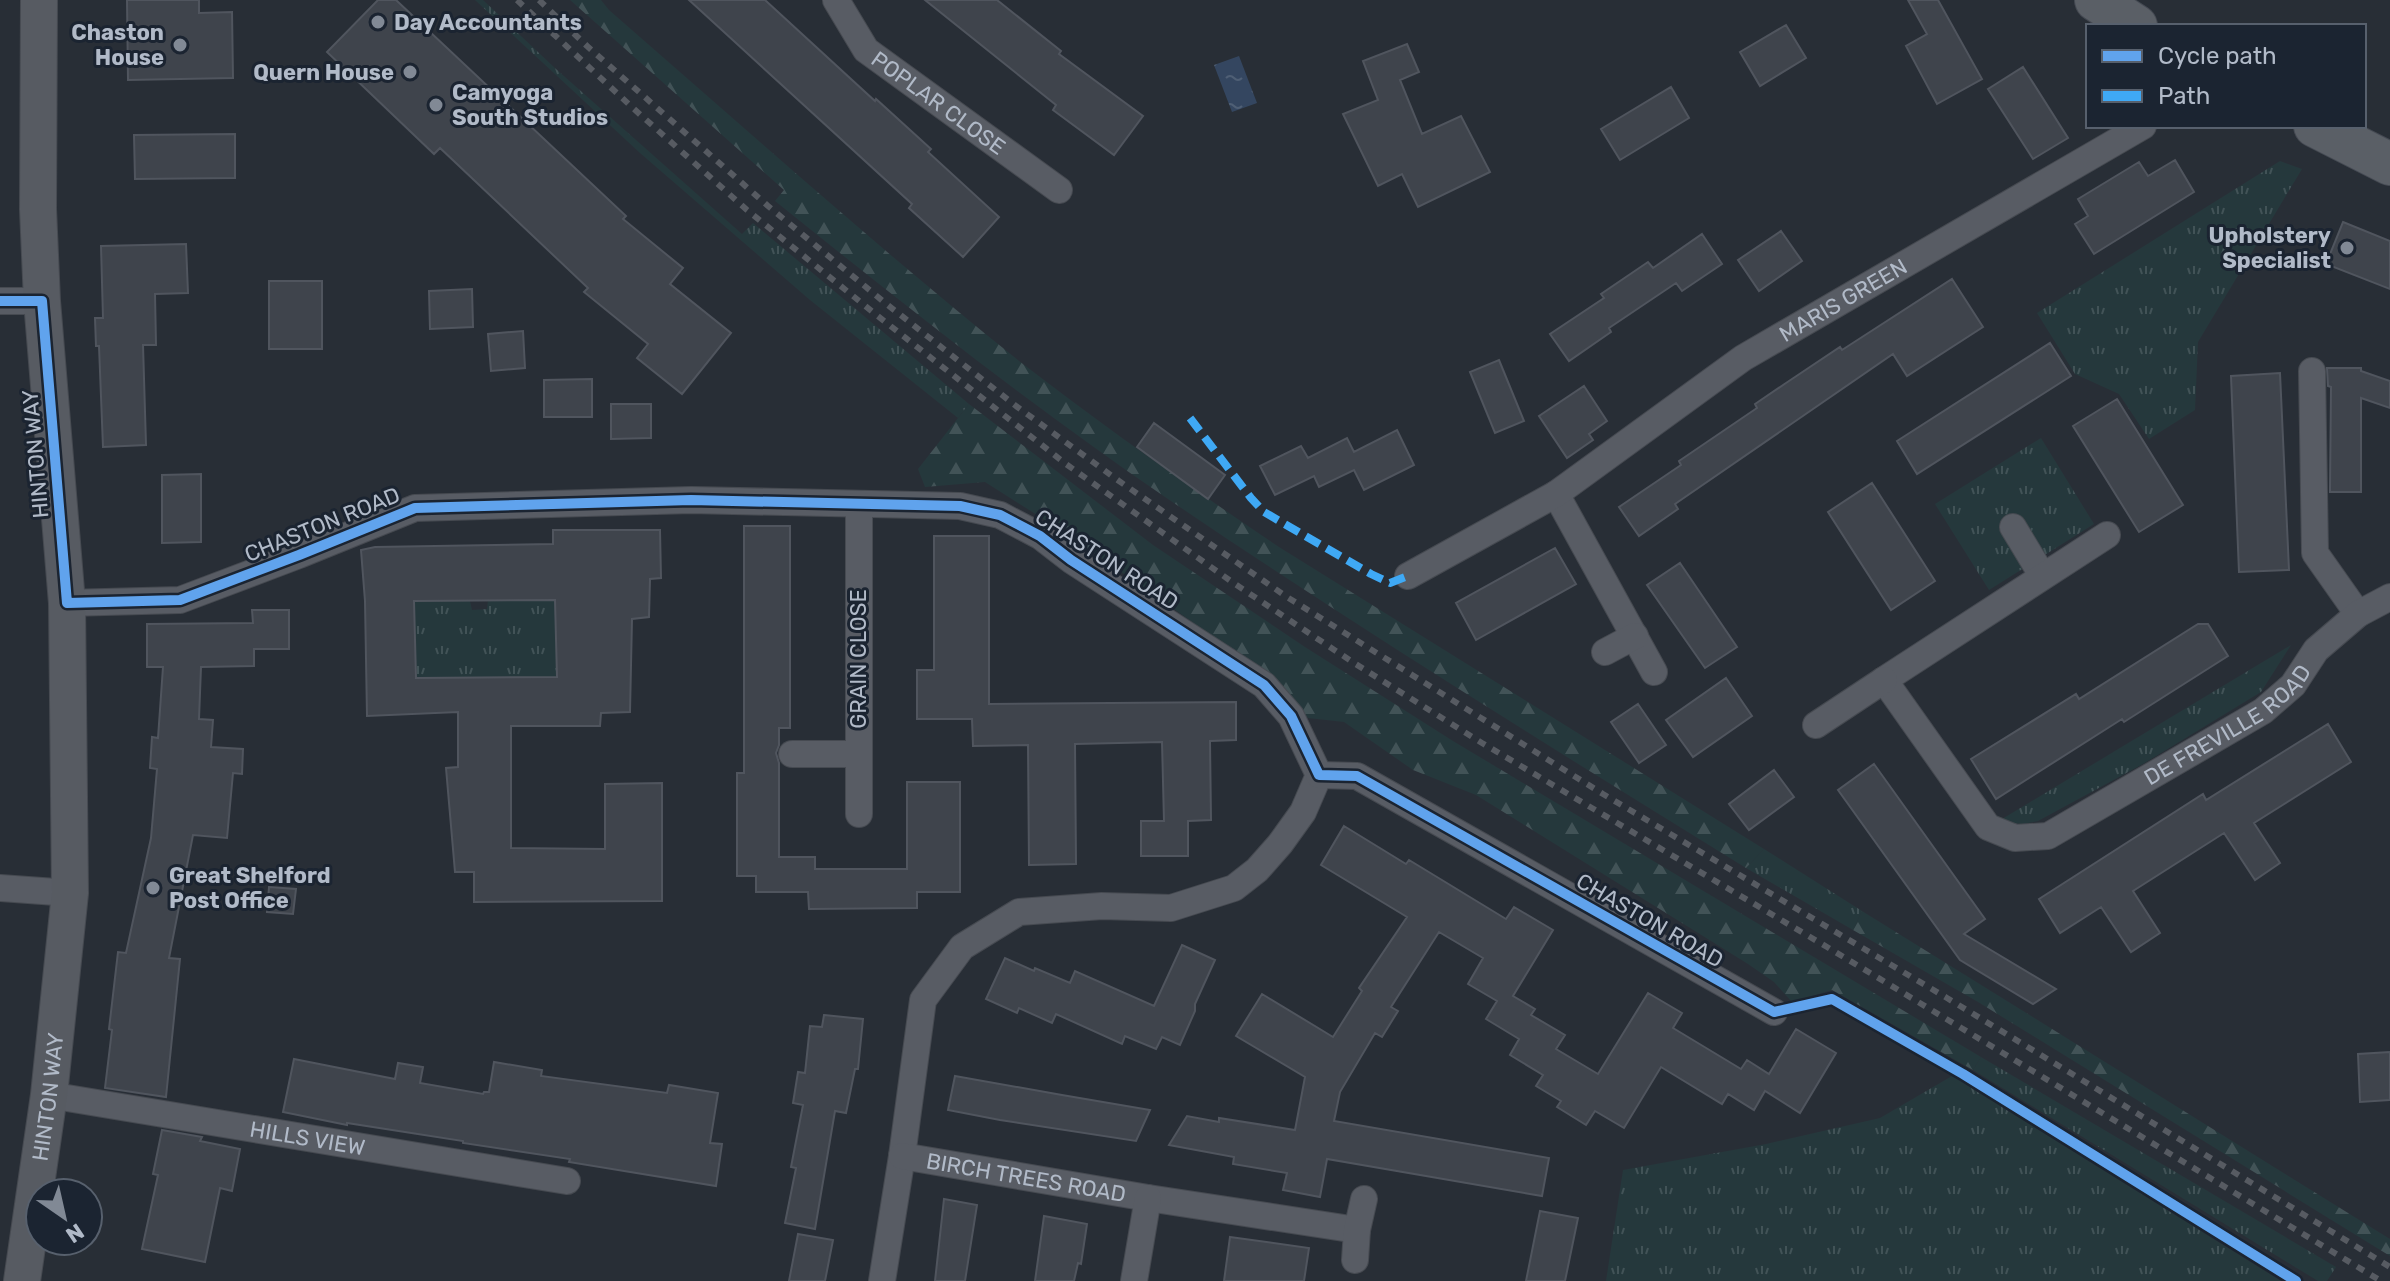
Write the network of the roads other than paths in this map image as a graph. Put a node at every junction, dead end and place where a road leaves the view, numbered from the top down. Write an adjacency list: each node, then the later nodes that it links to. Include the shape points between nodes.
1 (39, 0): 10 (street, HINTON WAY)
2 (836, 0): 8 (street, POPLAR CLOSE, via 866,50)
3 (2096, 0): 4 (main road)
4 (2133, 24)
5 (2140, 128): 12 (street, MARIS GREEN, via 1743,358)
6 (2319, 128): 7 (main road)
7 (2390, 164)
8 (1059, 190)
9 (0, 301): 10 (street)
10 (42, 301): 19 (street, HINTON WAY)
11 (2312, 371): 20 (street, via 2315,553)
12 (1556, 494): 17 (street, MARIS GREEN); 21 (street)
13 (859, 504): 19 (street, CHASTON ROAD, via 691,500 415,508 180,600); 27 (street, GRAIN CLOSE); 28 (street, CHASTON ROAD, via 960,506 1000,515 1040,536 1264,685 1291,716)
14 (2013, 527): 16 (street)
15 (2107, 535): 16 (street)
16 (2042, 575): 24 (street)
17 (1408, 576)
18 (2390, 597): 20 (street, DE FREVILLE ROAD)
19 (67, 603): 31 (street, HINTON WAY)
20 (2358, 614): 24 (street, DE FREVILLE ROAD, via 2316,650 2293,685 2263,711 2048,836 2015,838 1988,827)
21 (1635, 636): 22 (street); 23 (street)
22 (1605, 652)
23 (1654, 672)
24 (1884, 680): 25 (street)
25 (1816, 725)
26 (792, 754): 27 (street)
27 (857, 754): 29 (street, GRAIN CLOSE)
28 (1319, 775): 32 (street, CHASTON ROAD, via 1357,776); 34 (street, BIRCH TREES ROAD, via 1303,812 1280,844 1234,888 1171,908 1019,912 962,947 923,1000)
29 (859, 814)
30 (0, 888): 31 (street)
31 (70, 893): 33 (street, HINTON WAY)
32 (1774, 1012)
33 (49, 1095): 35 (street, HILLS VIEW); 40 (street, HINTON WAY)
34 (902, 1156): 36 (street, BIRCH TREES ROAD); 41 (street, BIRCH TREES ROAD)
35 (567, 1181)
36 (1148, 1198): 38 (street, BIRCH TREES ROAD); 42 (street, BIRCH TREES ROAD)
37 (1364, 1199): 38 (street)
38 (1357, 1230): 39 (street)
39 (1355, 1260)
40 (22, 1281)
41 (882, 1281)
42 (1134, 1281)

